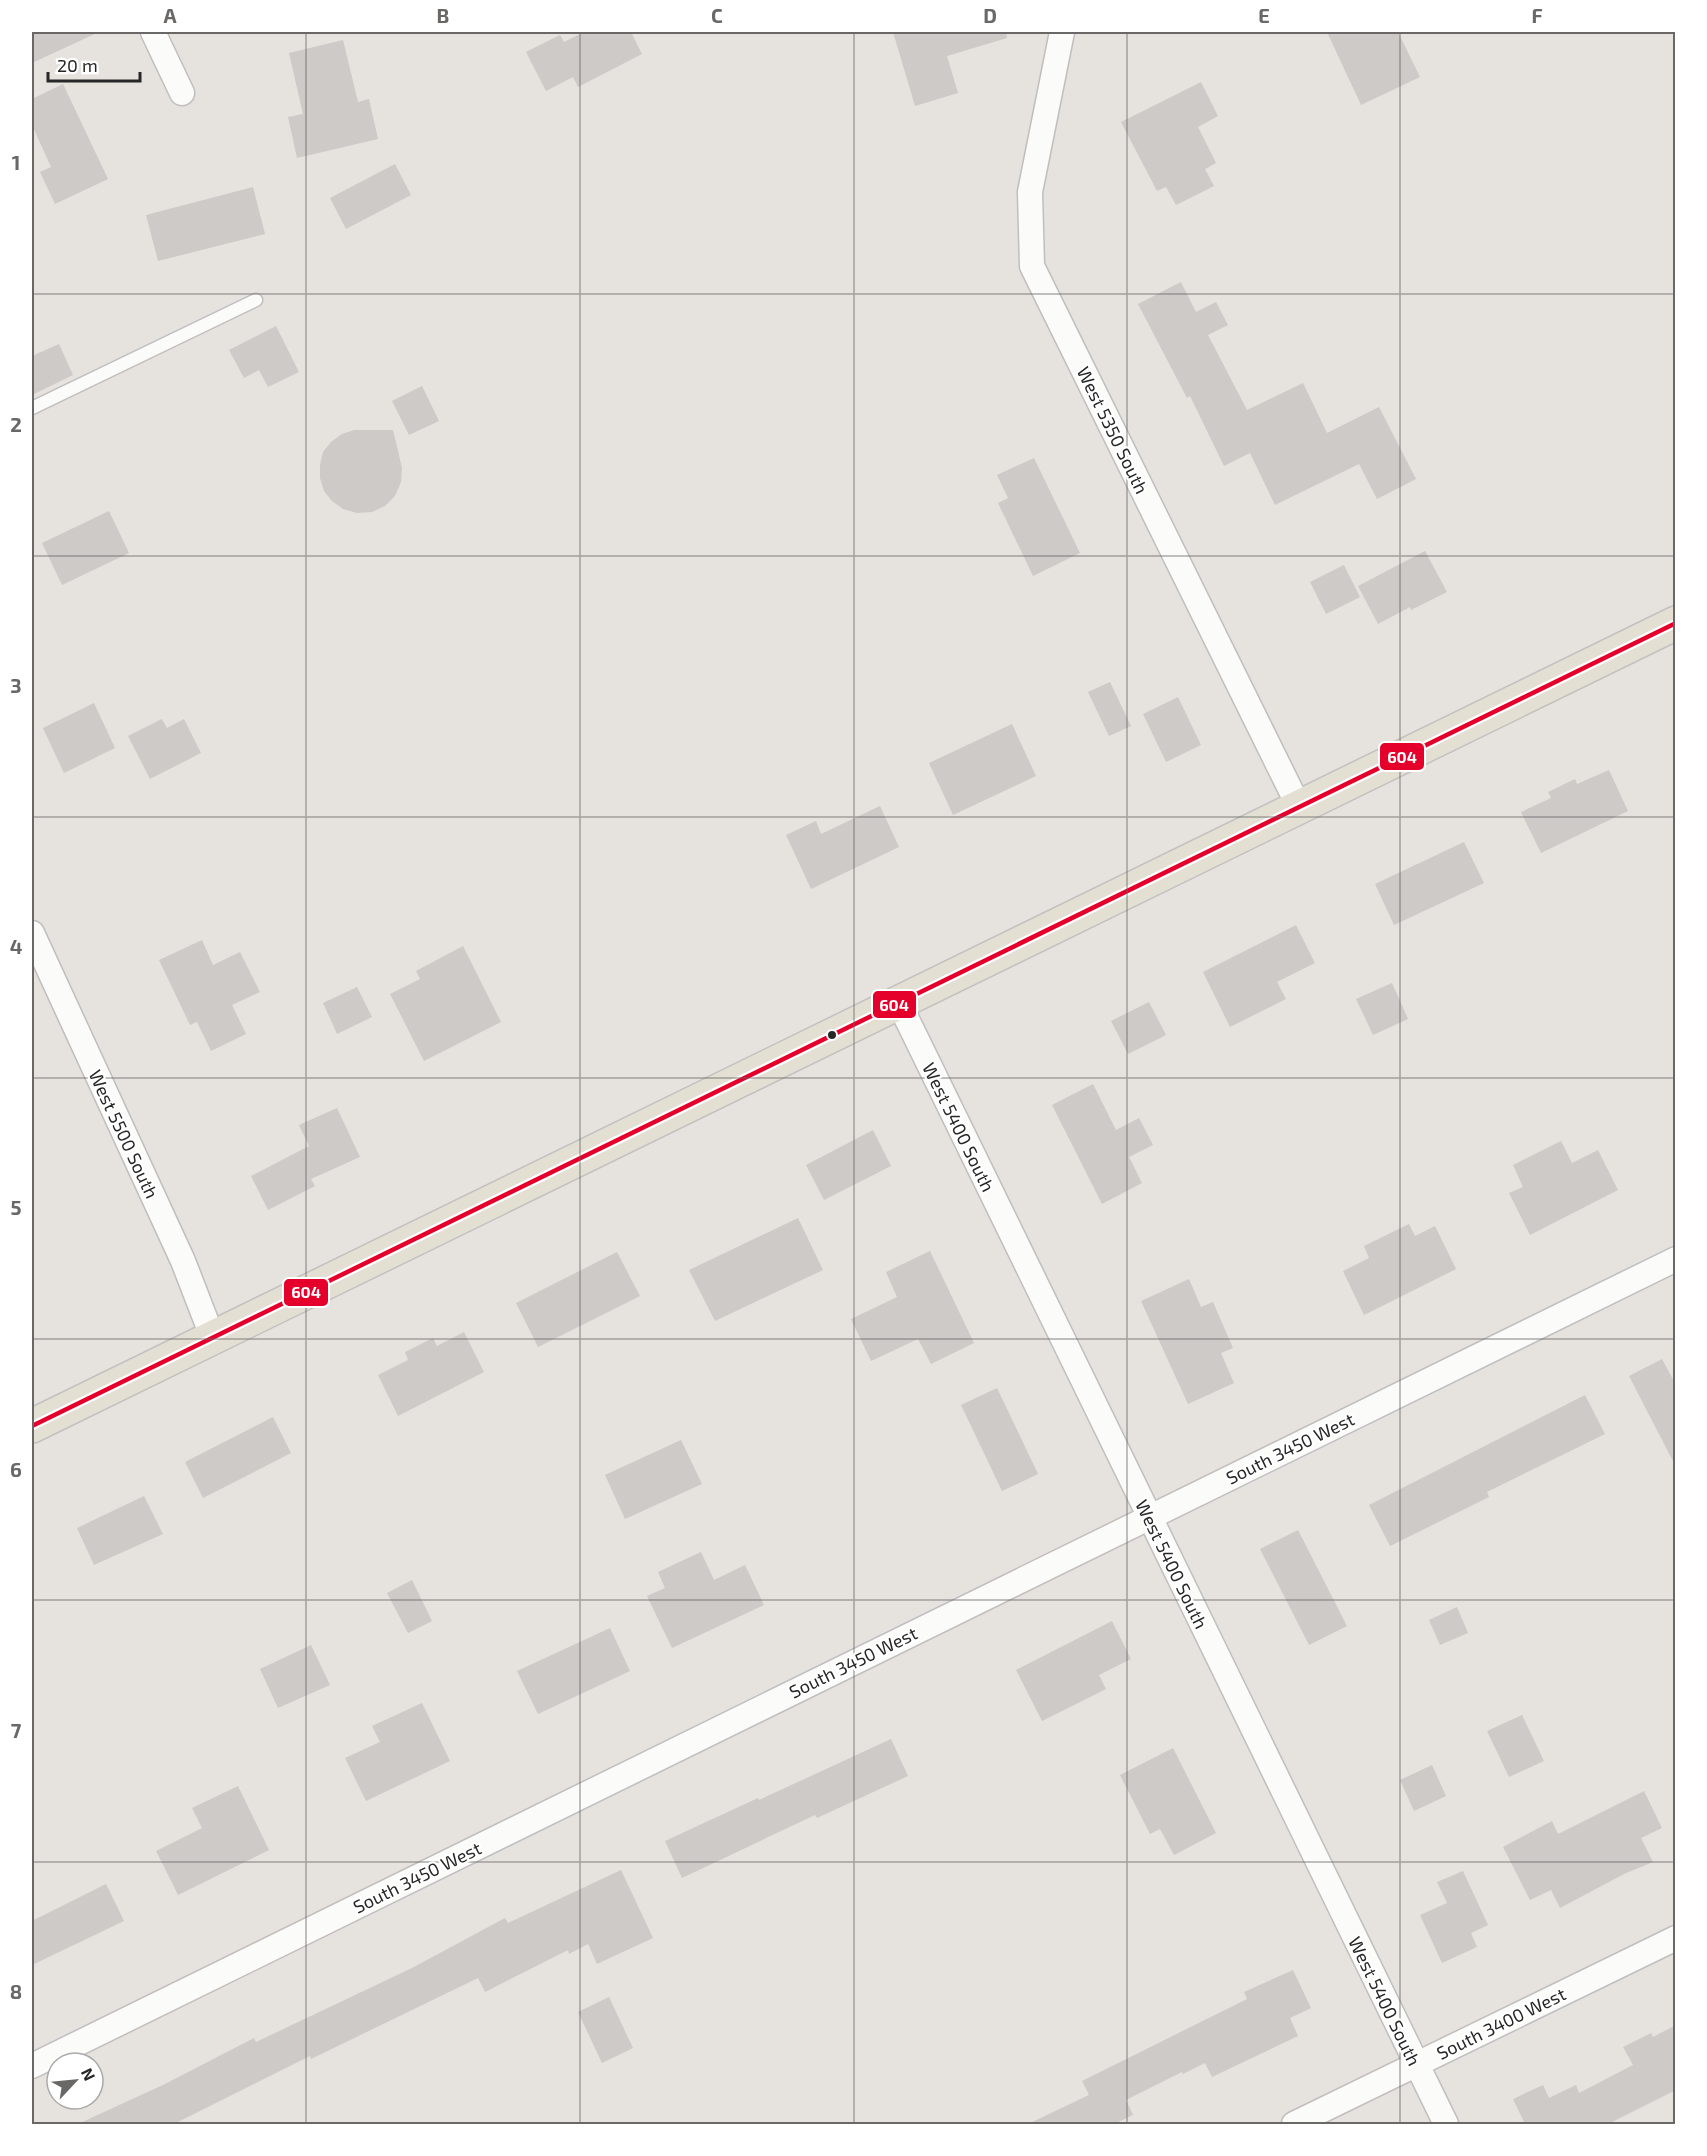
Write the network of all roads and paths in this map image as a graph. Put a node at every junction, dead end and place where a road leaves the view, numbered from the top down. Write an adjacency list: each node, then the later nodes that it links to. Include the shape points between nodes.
1 (153, 32): 3 (street)
2 (1062, 32): 7 (street, West 5350 South, via 1030,192 1032,266)
3 (182, 93)
4 (256, 300): 5 (lane)
5 (32, 408)
6 (1676, 623): 7 (main road)
7 (1299, 807): 9 (main road)
8 (32, 933): 11 (street, West 5500 South, via 183,1261)
9 (899, 1003): 11 (main road); 13 (street, West 5400 South)
10 (1676, 1259): 13 (street, South 3450 West)
11 (212, 1336): 12 (main road)
12 (32, 1426)
13 (1149, 1517): 15 (street, West 5400 South); 16 (street, South 3450 West)
14 (1676, 1938): 15 (street, South 3400 West)
15 (1417, 2064): 17 (street, South 3400 West); 18 (street, West 5400 South)
16 (32, 2066)
17 (1294, 2124)
18 (1446, 2124)

